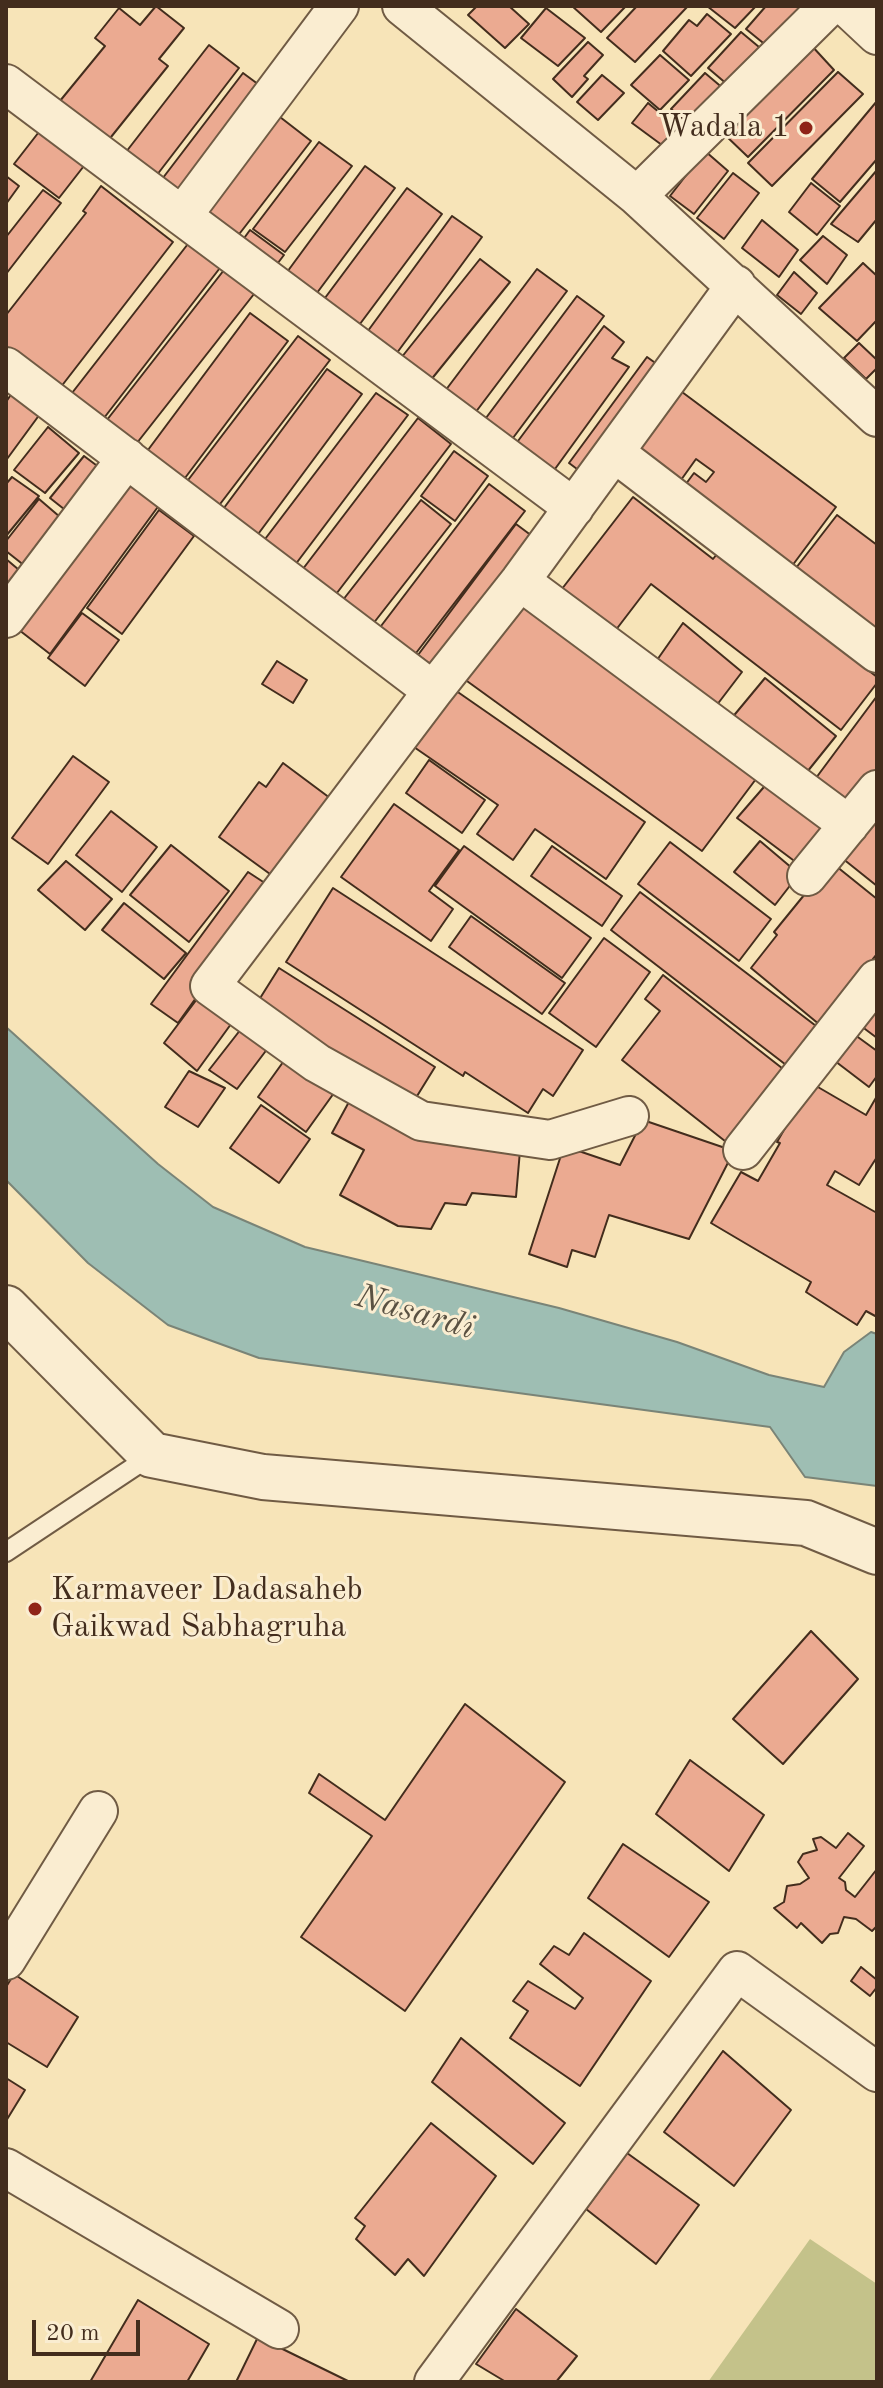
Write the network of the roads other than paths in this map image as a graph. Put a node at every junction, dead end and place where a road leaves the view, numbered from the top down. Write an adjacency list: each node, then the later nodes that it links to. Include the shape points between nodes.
1 (339, 6): 8 (street)
2 (402, 6): 7 (street)
3 (829, 6): 7 (street)
4 (846, 6): 5 (street)
5 (877, 35)
6 (6, 84): 8 (street)
7 (637, 196): 9 (street)
8 (182, 216): 14 (street)
9 (736, 285): 11 (street); 12 (street)
10 (6, 367): 13 (street)
11 (877, 417)
12 (615, 453): 14 (street); 17 (street)
13 (127, 458): 16 (street); 18 (street)
14 (574, 508): 15 (street)
15 (520, 581): 18 (street); 20 (street)
16 (6, 618)
17 (877, 653)
18 (433, 691): 23 (street, via 210,986 317,1063 421,1121 550,1140)
19 (877, 790): 20 (street)
20 (849, 825): 21 (street)
21 (807, 876)
22 (877, 979): 24 (street)
23 (629, 1116)
24 (743, 1150)
25 (6, 1308): 26 (street)
26 (152, 1455): 27 (lane); 28 (street, via 263,1477 806,1523)
27 (6, 1552)
28 (877, 1552)
29 (98, 1811): 30 (street)
30 (6, 1960)
31 (877, 2072): 34 (street, via 737,1971)
32 (6, 2168): 33 (street)
33 (279, 2329)
34 (435, 2382)

